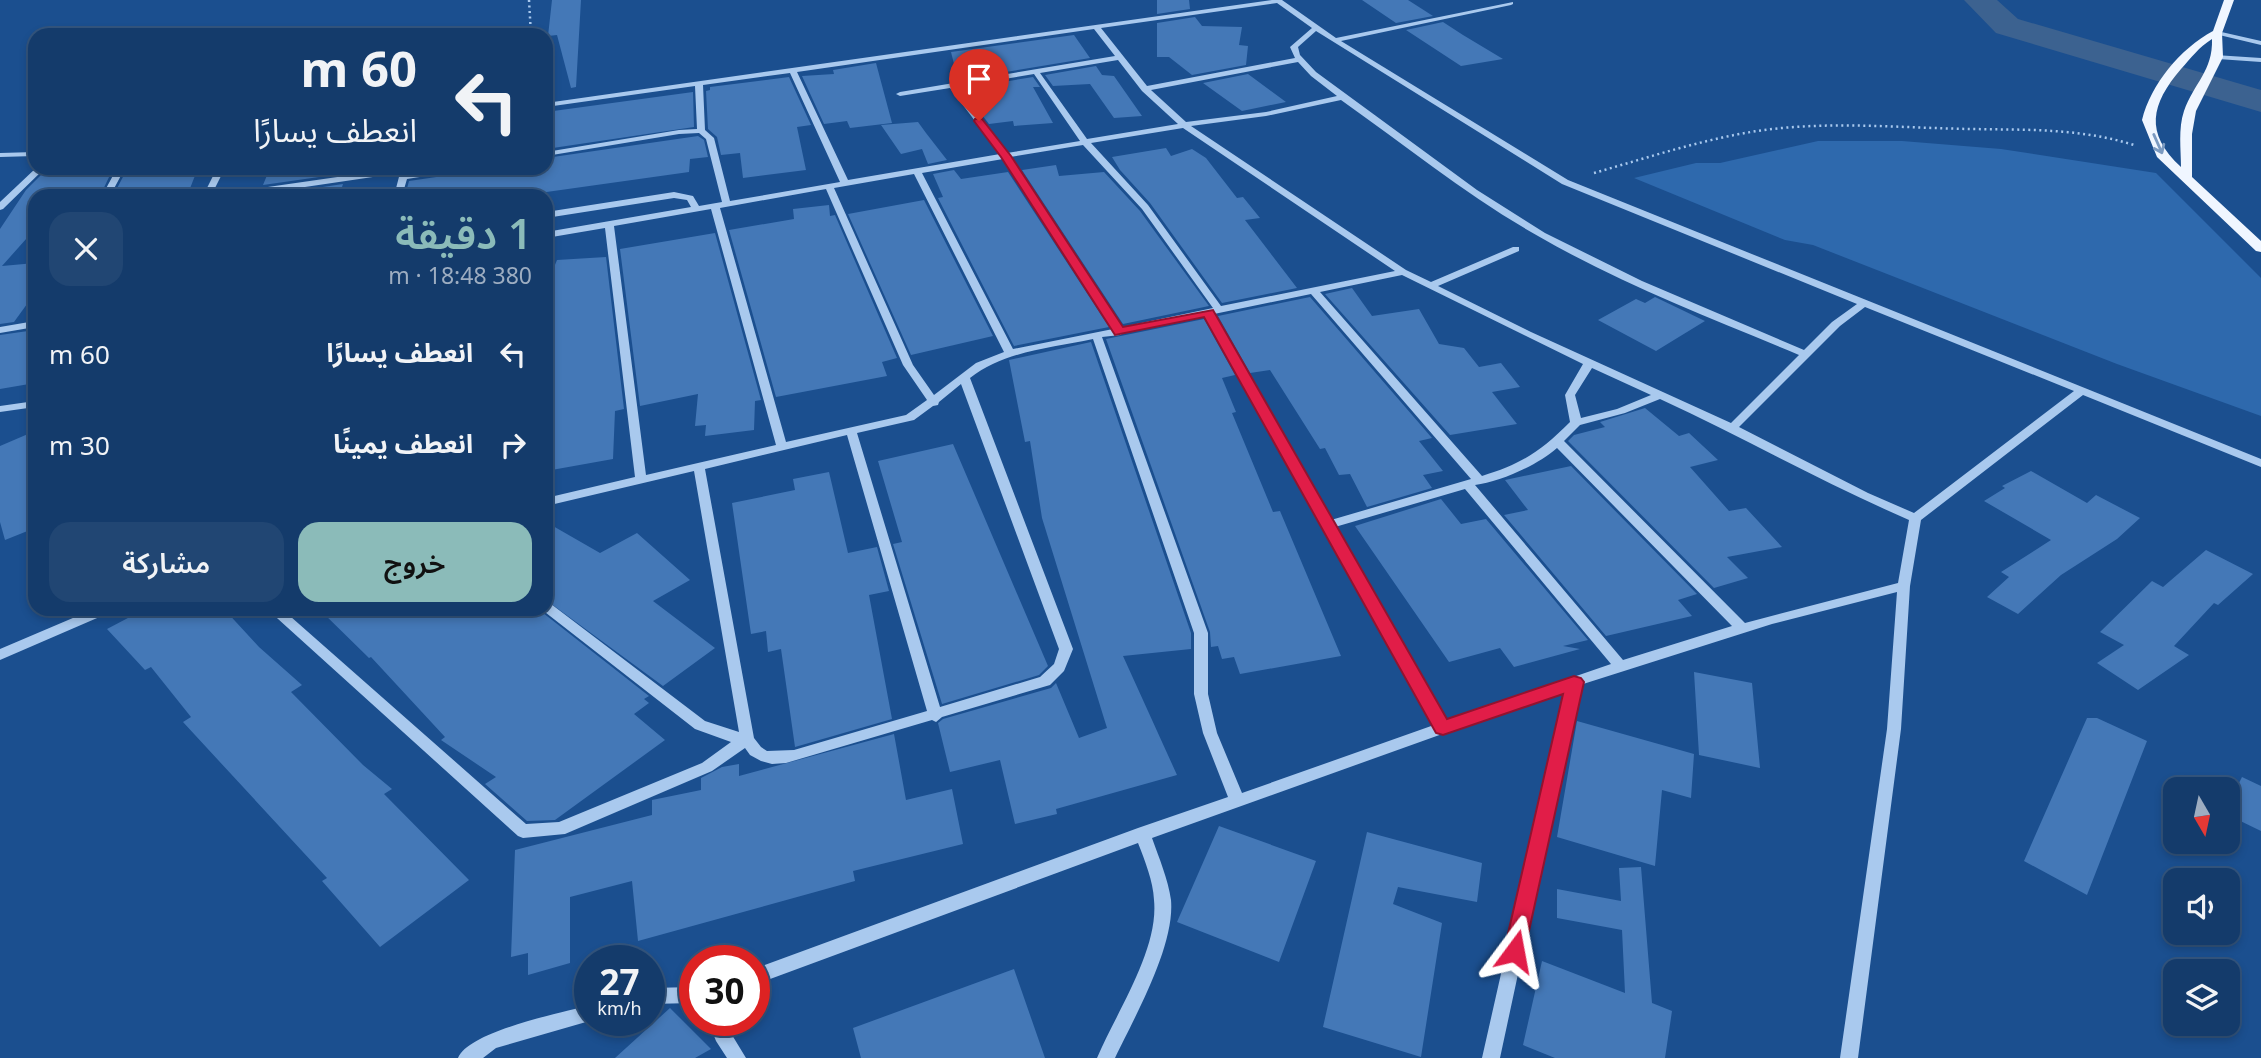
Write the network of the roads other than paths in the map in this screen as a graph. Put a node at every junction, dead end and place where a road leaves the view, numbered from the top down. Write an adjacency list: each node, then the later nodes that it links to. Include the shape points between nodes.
1 (1220, 0): 5 (street)
2 (2230, 0): 8 (main road)
3 (1278, 1): 5 (street); 7 (street)
4 (1511, 3): 9 (street)
5 (1230, 8): 6 (street)
6 (1097, 27): 12 (street); 15 (street)
7 (1316, 28): 9 (street); 13 (street, via 1294,47)
8 (2217, 33): 10 (street); 11 (main road); 33 (main road, one-way to 33, via 2198,43 2160,87 2148,120 2161,155)
9 (1335, 40): 49 (street, via 1565,182)
10 (2261, 43)
11 (2218, 57): 14 (street); 33 (main road, via 2190,111)
12 (1118, 58): 16 (street); 19 (street)
13 (1298, 60): 19 (street); 21 (street)
14 (2261, 60)
15 (793, 70): 17 (street); 34 (street)
16 (1036, 72): 18 (street); 25 (street)
17 (699, 83): 22 (street); 24 (street)
18 (952, 86): 20 (street); 29 (street)
19 (1145, 89): 23 (street)
20 (901, 94)
21 (1343, 97): 23 (street); 56 (street, via 1544,237)
22 (553, 104)
23 (1184, 125): 25 (street); 46 (street)
24 (701, 131): 26 (street); 37 (street, via 710,138)
25 (1085, 142): 29 (street); 50 (street, via 1145,207)
26 (553, 153)
27 (28, 154): 28 (street)
28 (0, 155)
29 (1005, 156): 30 (street); 53 (street)
30 (917, 171): 34 (street); 55 (street)
31 (34, 175): 39 (street)
32 (382, 175): 36 (street)
33 (2187, 176): 44 (main road)
34 (845, 184): 35 (street)
35 (830, 187): 37 (street); 61 (street, via 908,365)
36 (278, 189)
37 (727, 204): 38 (street)
38 (716, 206): 40 (street); 68 (street)
39 (0, 207)
40 (696, 209): 41 (street, via 690,198 674,195); 42 (street)
41 (553, 214)
42 (609, 224): 43 (street); 71 (street)
43 (553, 234)
44 (2261, 248)
45 (1517, 249): 47 (street)
46 (1403, 272): 47 (street); 48 (street)
47 (1430, 286): 57 (street)
48 (1313, 290): 50 (street); 72 (street)
49 (1863, 304): 56 (street); 59 (street)
50 (1213, 311): 53 (street); 75 (street)
51 (28, 325): 52 (street)
52 (0, 330)
53 (1120, 332): 54 (street)
54 (1097, 337): 55 (street); 87 (street, via 1201,633 1201,694 1210,733)
55 (1010, 354): 58 (street, via 980,365)
56 (1805, 354): 65 (street)
57 (1589, 363): 60 (street); 64 (street, via 1570,395)
58 (964, 377): 61 (street); 84 (street, via 1066,649 1057,673 1045,681)
59 (2081, 391): 69 (street); 74 (street)
60 (1660, 396): 64 (street); 65 (street)
61 (933, 402): 66 (street, via 910,418)
62 (28, 405): 63 (street)
63 (0, 410)
64 (1576, 423): 67 (street)
65 (1732, 428): 74 (street)
66 (851, 431): 68 (street); 84 (street)
67 (1557, 441): 72 (street, via 1533,460); 80 (street)
68 (782, 447): 70 (street)
69 (2261, 463)
70 (699, 467): 71 (street); 86 (street)
71 (641, 480): 73 (street)
72 (1475, 483): 75 (street); 82 (street)
73 (553, 500)
74 (1915, 518): 76 (street)
75 (1328, 525): 85 (street)
76 (1904, 586): 80 (street); 96 (street, via 1894,729)
77 (553, 612): 86 (street, via 700,725)
78 (90, 616): 81 (street)
79 (282, 616): 86 (street, via 523,831 560,830 707,767)
80 (1743, 629): 82 (street)
81 (0, 656)
82 (1621, 667): 83 (street)
83 (1574, 682): 85 (street); 95 (street)
84 (936, 716): 86 (street, via 778,759 762,757 752,750)
85 (1443, 728): 87 (street)
86 (747, 738)
87 (1237, 800): 88 (street)
88 (1143, 833): 89 (street); 94 (street, via 1161,888 1160,935)
89 (770, 971)
90 (574, 1018): 92 (street, via 492,1041)
91 (723, 1036): 93 (street)
92 (467, 1058)
93 (737, 1058)
94 (1106, 1058)
95 (1491, 1058)
96 (1849, 1058)

